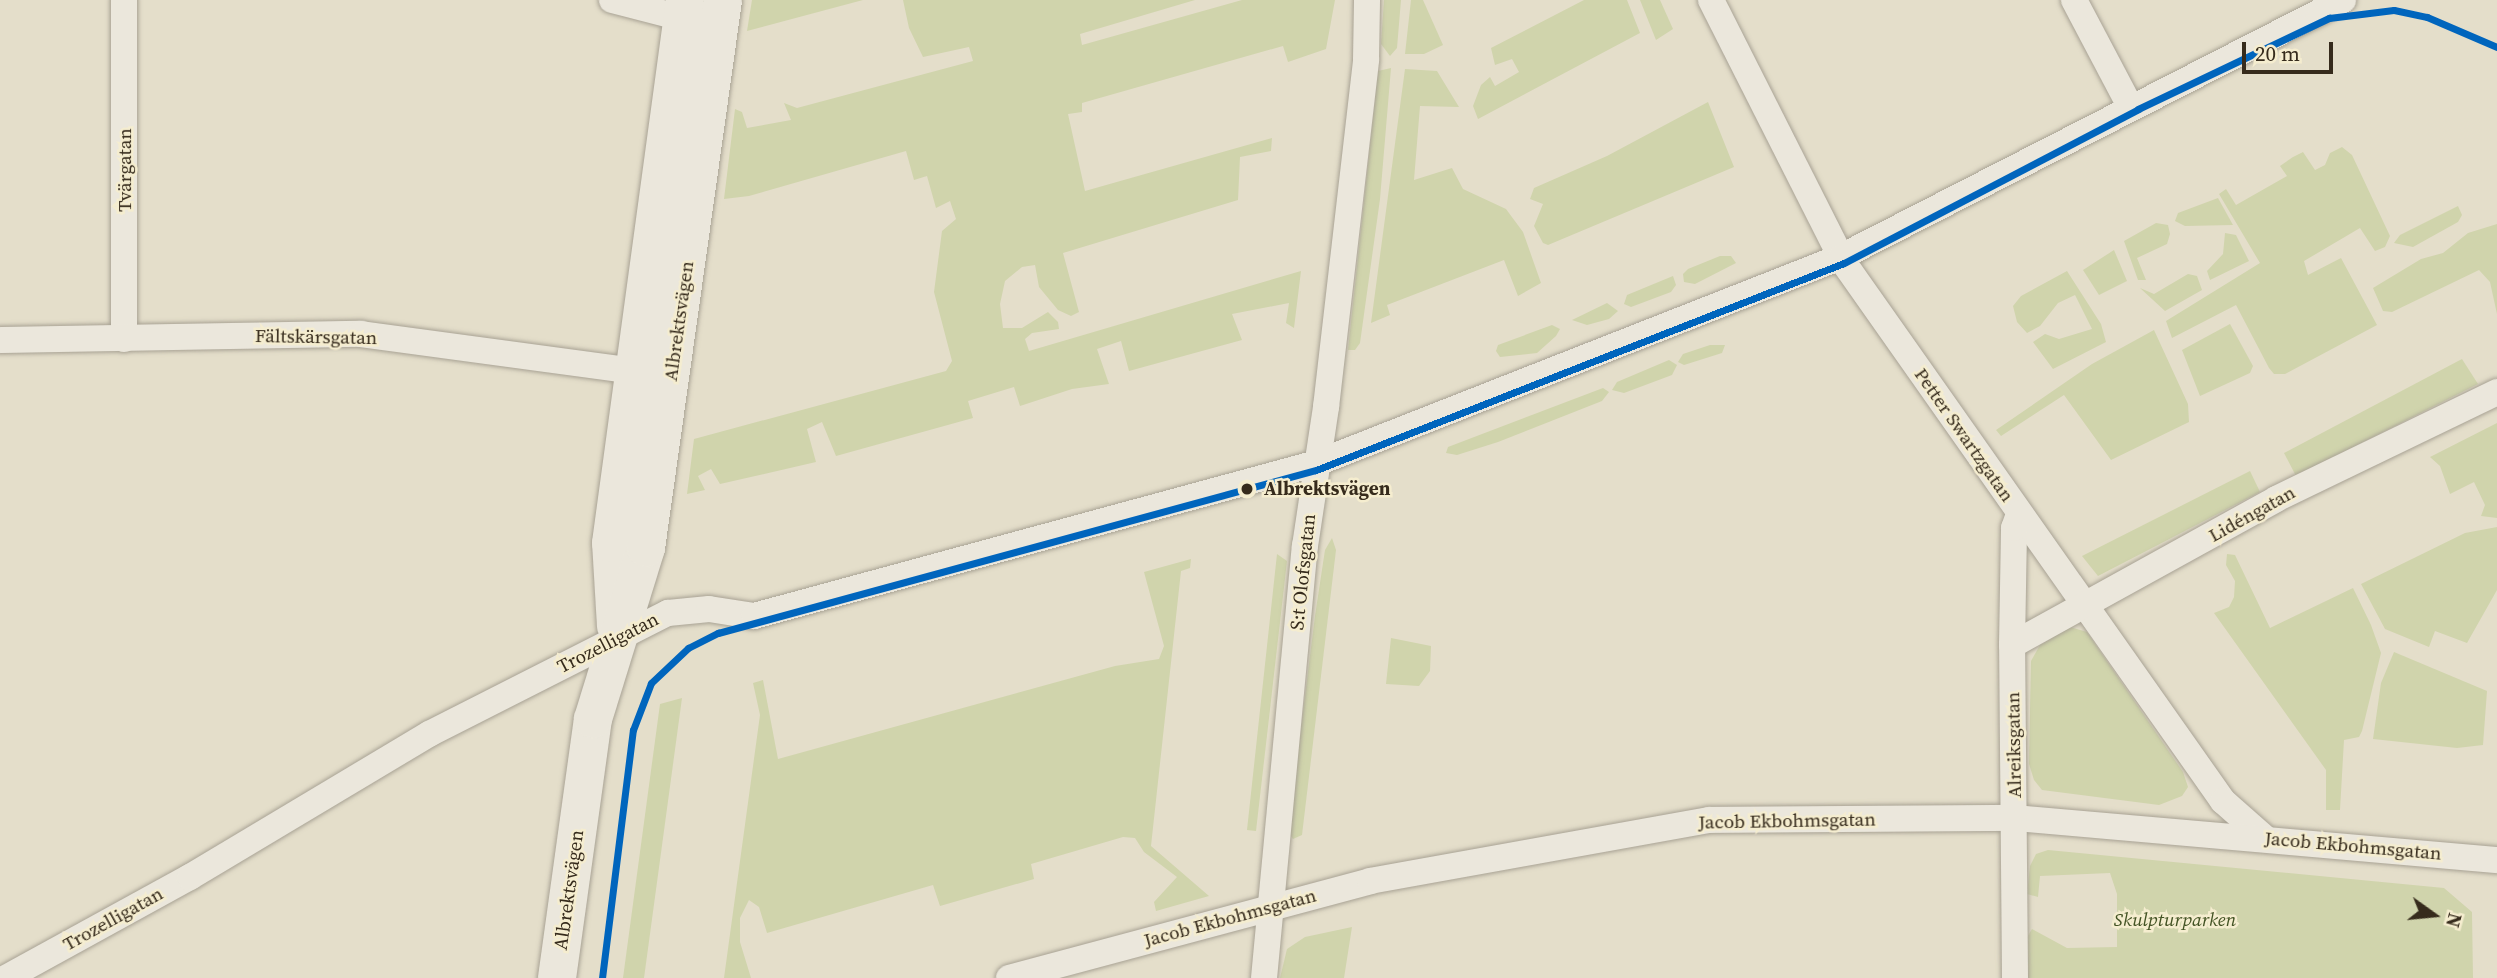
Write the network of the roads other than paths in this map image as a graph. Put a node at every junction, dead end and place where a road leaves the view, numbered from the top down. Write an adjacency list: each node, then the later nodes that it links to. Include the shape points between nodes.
1 (124, 0): 11 (street, Tvärgatan)
2 (612, 0): 7 (street)
3 (1367, 0): 15 (street, S:t Olofsgatan, via 1366,59)
4 (1712, 0): 10 (street, Petter Swartzgatan)
5 (2074, 0): 9 (street)
6 (2343, 0): 9 (street, Trozelligatan)
7 (683, 10): 8 (street); 13 (main road, Albrektsvägen)
8 (721, 13): 13 (main road, Albrektsvägen)
9 (2130, 106): 10 (street, Trozelligatan)
10 (1841, 257): 15 (street, Trozelligatan); 16 (street, Petter Swartzgatan)
11 (124, 339): 12 (street, Fältskärsgatan); 13 (street, Fältskärsgatan, via 361,334)
12 (0, 340)
13 (653, 374): 18 (main road, Albrektsvägen, via 645,555)
14 (2497, 392): 17 (street, Lidéngatan, via 2276,499)
15 (1317, 463): 18 (street, Trozelligatan, via 754,616 709,609 668,613); 23 (street, S:t Olofsgatan, via 1304,546)
16 (2019, 514): 17 (street, Petter Swartzgatan); 19 (street, Alreiksgatan, via 2014,527)
17 (2086, 604): 19 (street, Lidéngatan); 21 (street, Petter Swartzgatan, via 2223,801)
18 (618, 638): 24 (street, Trozelligatan, via 429,734 190,877); 25 (main road, Albrektsvägen, via 593,719)
19 (2012, 645): 20 (street, Alreiksgatan)
20 (2015, 818): 21 (street, Jacob Ekbohmsgatan); 23 (street, Jacob Ekbohmsgatan, via 1709,820 1370,881); 28 (street, Alreiksgatan)
21 (2265, 838): 22 (street, Jacob Ekbohmsgatan)
22 (2497, 860)
23 (1269, 908): 26 (street, Jacob Ekbohmsgatan); 27 (street, S:t Olofsgatan)
24 (6, 978)
25 (557, 978)
26 (1009, 978)
27 (1264, 978)
28 (2015, 978)

